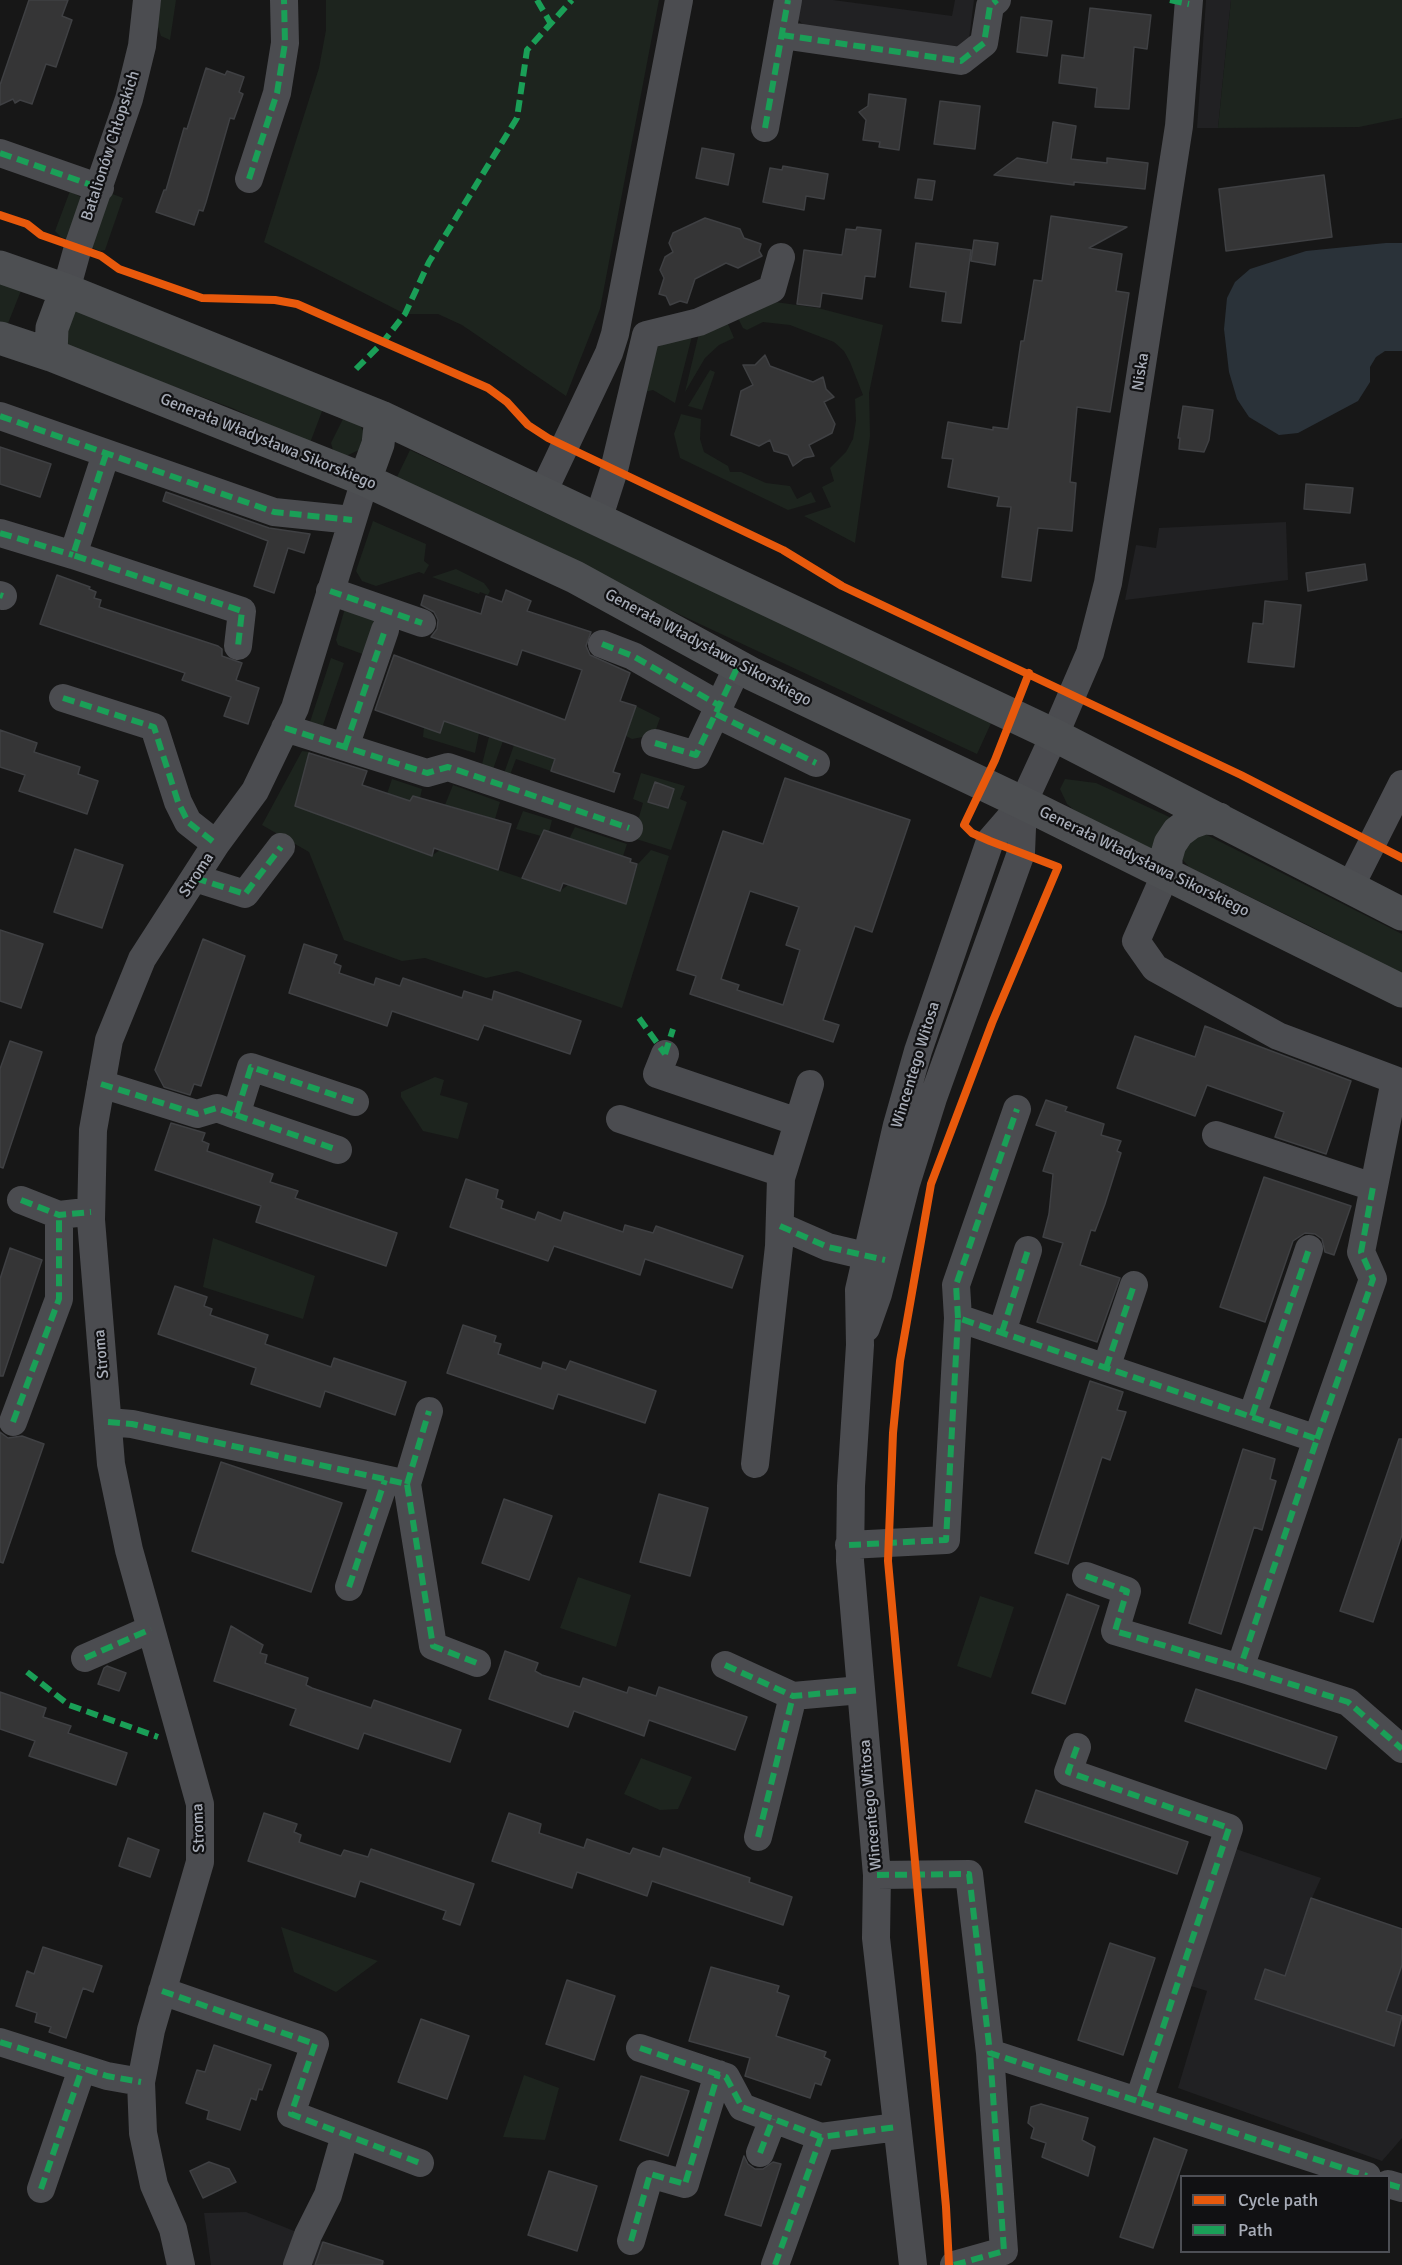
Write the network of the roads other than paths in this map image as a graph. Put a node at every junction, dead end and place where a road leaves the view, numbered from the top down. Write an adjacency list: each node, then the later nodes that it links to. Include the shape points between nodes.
1 (147, 0): 11 (street, Batalionów Chłopskich, via 132,88)
2 (284, 0): 10 (street, via 285,43 277,93)
3 (679, 0): 21 (street, via 615,334)
4 (788, 0): 7 (street)
5 (997, 0): 7 (street, via 990,6 984,43 961,61)
6 (1183, 1): 35 (street, Niska, via 1179,126 1108,583 1090,653)
7 (782, 35): 8 (street)
8 (765, 128)
9 (0, 153): 11 (street)
10 (249, 178)
11 (100, 188): 14 (street, Batalionów Chłopskich)
12 (781, 257): 23 (street, via 772,289 699,322 646,335)
13 (0, 267): 14 (main road)
14 (66, 290): 16 (main road, via 52,328); 18 (main road)
15 (0, 338): 16 (main road, Generała Władysława Sikorskiego)
16 (51, 355): 20 (main road, Generała Władysława Sikorskiego)
17 (0, 416): 19 (street)
18 (381, 417): 20 (main road, via 378,444); 21 (main road)
19 (106, 454): 22 (street, via 274,512); 25 (street)
20 (365, 480): 22 (street, Stroma); 31 (main road, Generała Władysława Sikorskiego, via 575,577)
21 (543, 492): 23 (main road)
22 (352, 520): 26 (street, Stroma)
23 (598, 520): 35 (main road)
24 (0, 533): 25 (street)
25 (73, 555): 30 (street, via 242,611)
26 (330, 591): 27 (street); 34 (street, Stroma, via 295,708)
27 (422, 623)
28 (385, 630): 37 (street)
29 (602, 644): 33 (street, via 633,656)
30 (238, 646)
31 (738, 666): 33 (street); 40 (main road, Generała Władysława Sikorskiego)
32 (63, 698): 43 (street, via 154,727 188,822)
33 (718, 710): 36 (street, via 696,754); 38 (street)
34 (285, 728): 37 (street); 43 (street, Stroma, via 255,791)
35 (1054, 735): 40 (street, Wincentego Witosa); 41 (main road)
36 (655, 743)
37 (345, 747): 42 (street, via 427,773 448,767)
38 (816, 763)
39 (1402, 784): 47 (street)
40 (1023, 802): 45 (main road, Generała Władysława Sikorskiego); 68 (street, Wincentego Witosa, via 1021,853)
41 (1219, 819): 45 (main road, via 1204,818 1179,832 1170,844); 47 (main road)
42 (630, 828)
43 (216, 844): 46 (street, Stroma)
44 (281, 847): 46 (street, via 245,894)
45 (1166, 873): 49 (main road, Generała Władysława Sikorskiego); 61 (street, via 1136,941 1155,968 1278,1036 1395,1080)
46 (195, 878): 51 (street, Stroma, via 142,959 109,1040)
47 (1351, 885): 48 (main road)
48 (1402, 914)
49 (1402, 991)
50 (665, 1054): 57 (street, via 657,1074)
51 (101, 1083): 55 (street, via 197,1114 217,1108); 63 (street, Stroma, via 93,1130)
52 (810, 1084): 57 (street)
53 (355, 1102): 55 (street, via 251,1067)
54 (1017, 1108): 70 (street, via 956,1285)
55 (236, 1115): 59 (street)
56 (620, 1119): 60 (street)
57 (798, 1122): 60 (street)
58 (1216, 1136): 61 (street)
59 (338, 1150)
60 (782, 1173): 65 (street)
61 (1373, 1187): 77 (street, via 1361,1252 1373,1279)
62 (21, 1200): 64 (street)
63 (91, 1212): 64 (street); 76 (street, Stroma)
64 (59, 1215): 75 (street, via 59,1299)
65 (780, 1226): 68 (street, via 828,1247); 78 (street)
66 (1309, 1249): 74 (street)
67 (1028, 1250): 71 (street)
68 (876, 1258): 80 (street, Wincentego Witosa, via 859,1290 860,1345)
69 (1134, 1285): 72 (street)
70 (958, 1318): 71 (street); 80 (street, via 946,1540)
71 (1002, 1332): 72 (street)
72 (1106, 1368): 74 (street)
73 (429, 1411): 79 (street)
74 (1252, 1416): 77 (street)
75 (13, 1422)
76 (108, 1422): 79 (street); 83 (street, Stroma, via 111,1464)
77 (1317, 1439): 87 (street)
78 (755, 1464)
79 (396, 1482): 82 (street); 85 (street, via 433,1646)
80 (849, 1545): 88 (street, Wincentego Witosa)
81 (1086, 1576): 87 (street, via 1128,1591 1115,1631)
82 (349, 1587)
83 (151, 1629): 84 (street); 94 (street, Stroma, via 200,1804 201,1832 200,1862)
84 (85, 1658)
85 (477, 1663)
86 (724, 1665): 89 (street)
87 (1240, 1668): 91 (street, via 1348,1702)
88 (861, 1690): 89 (street); 93 (street, Wincentego Witosa)
89 (793, 1696): 92 (street)
90 (1077, 1747): 101 (street, via 1068,1772 1229,1828)
91 (1402, 1749)
92 (758, 1837)
93 (877, 1875): 97 (street, via 969,1874); 103 (street, Wincentego Witosa, via 876,1938)
94 (162, 1991): 100 (street, Stroma); 104 (street, via 315,2044 291,2114)
95 (0, 2042): 98 (street)
96 (640, 2048): 99 (street)
97 (990, 2053): 101 (street); 111 (street, via 1004,2251)
98 (82, 2068): 100 (street); 109 (street)
99 (718, 2074): 102 (street, via 726,2077 742,2107); 110 (street, via 685,2184 650,2174)
100 (141, 2082): 112 (street, Stroma, via 143,2133 154,2185 173,2229)
101 (1139, 2100): 108 (street)
102 (773, 2119): 105 (street); 106 (street)
103 (897, 2127): 105 (street); 115 (street, Wincentego Witosa)
104 (345, 2135): 107 (street); 113 (street, via 328,2195)
105 (821, 2137): 114 (street)
106 (760, 2153)
107 (420, 2163)
108 (1364, 2175)
109 (41, 2189)
110 (631, 2241)
111 (988, 2260): 116 (street)
112 (181, 2265)
113 (297, 2265)
114 (775, 2265)
115 (913, 2265)
116 (954, 2265)

